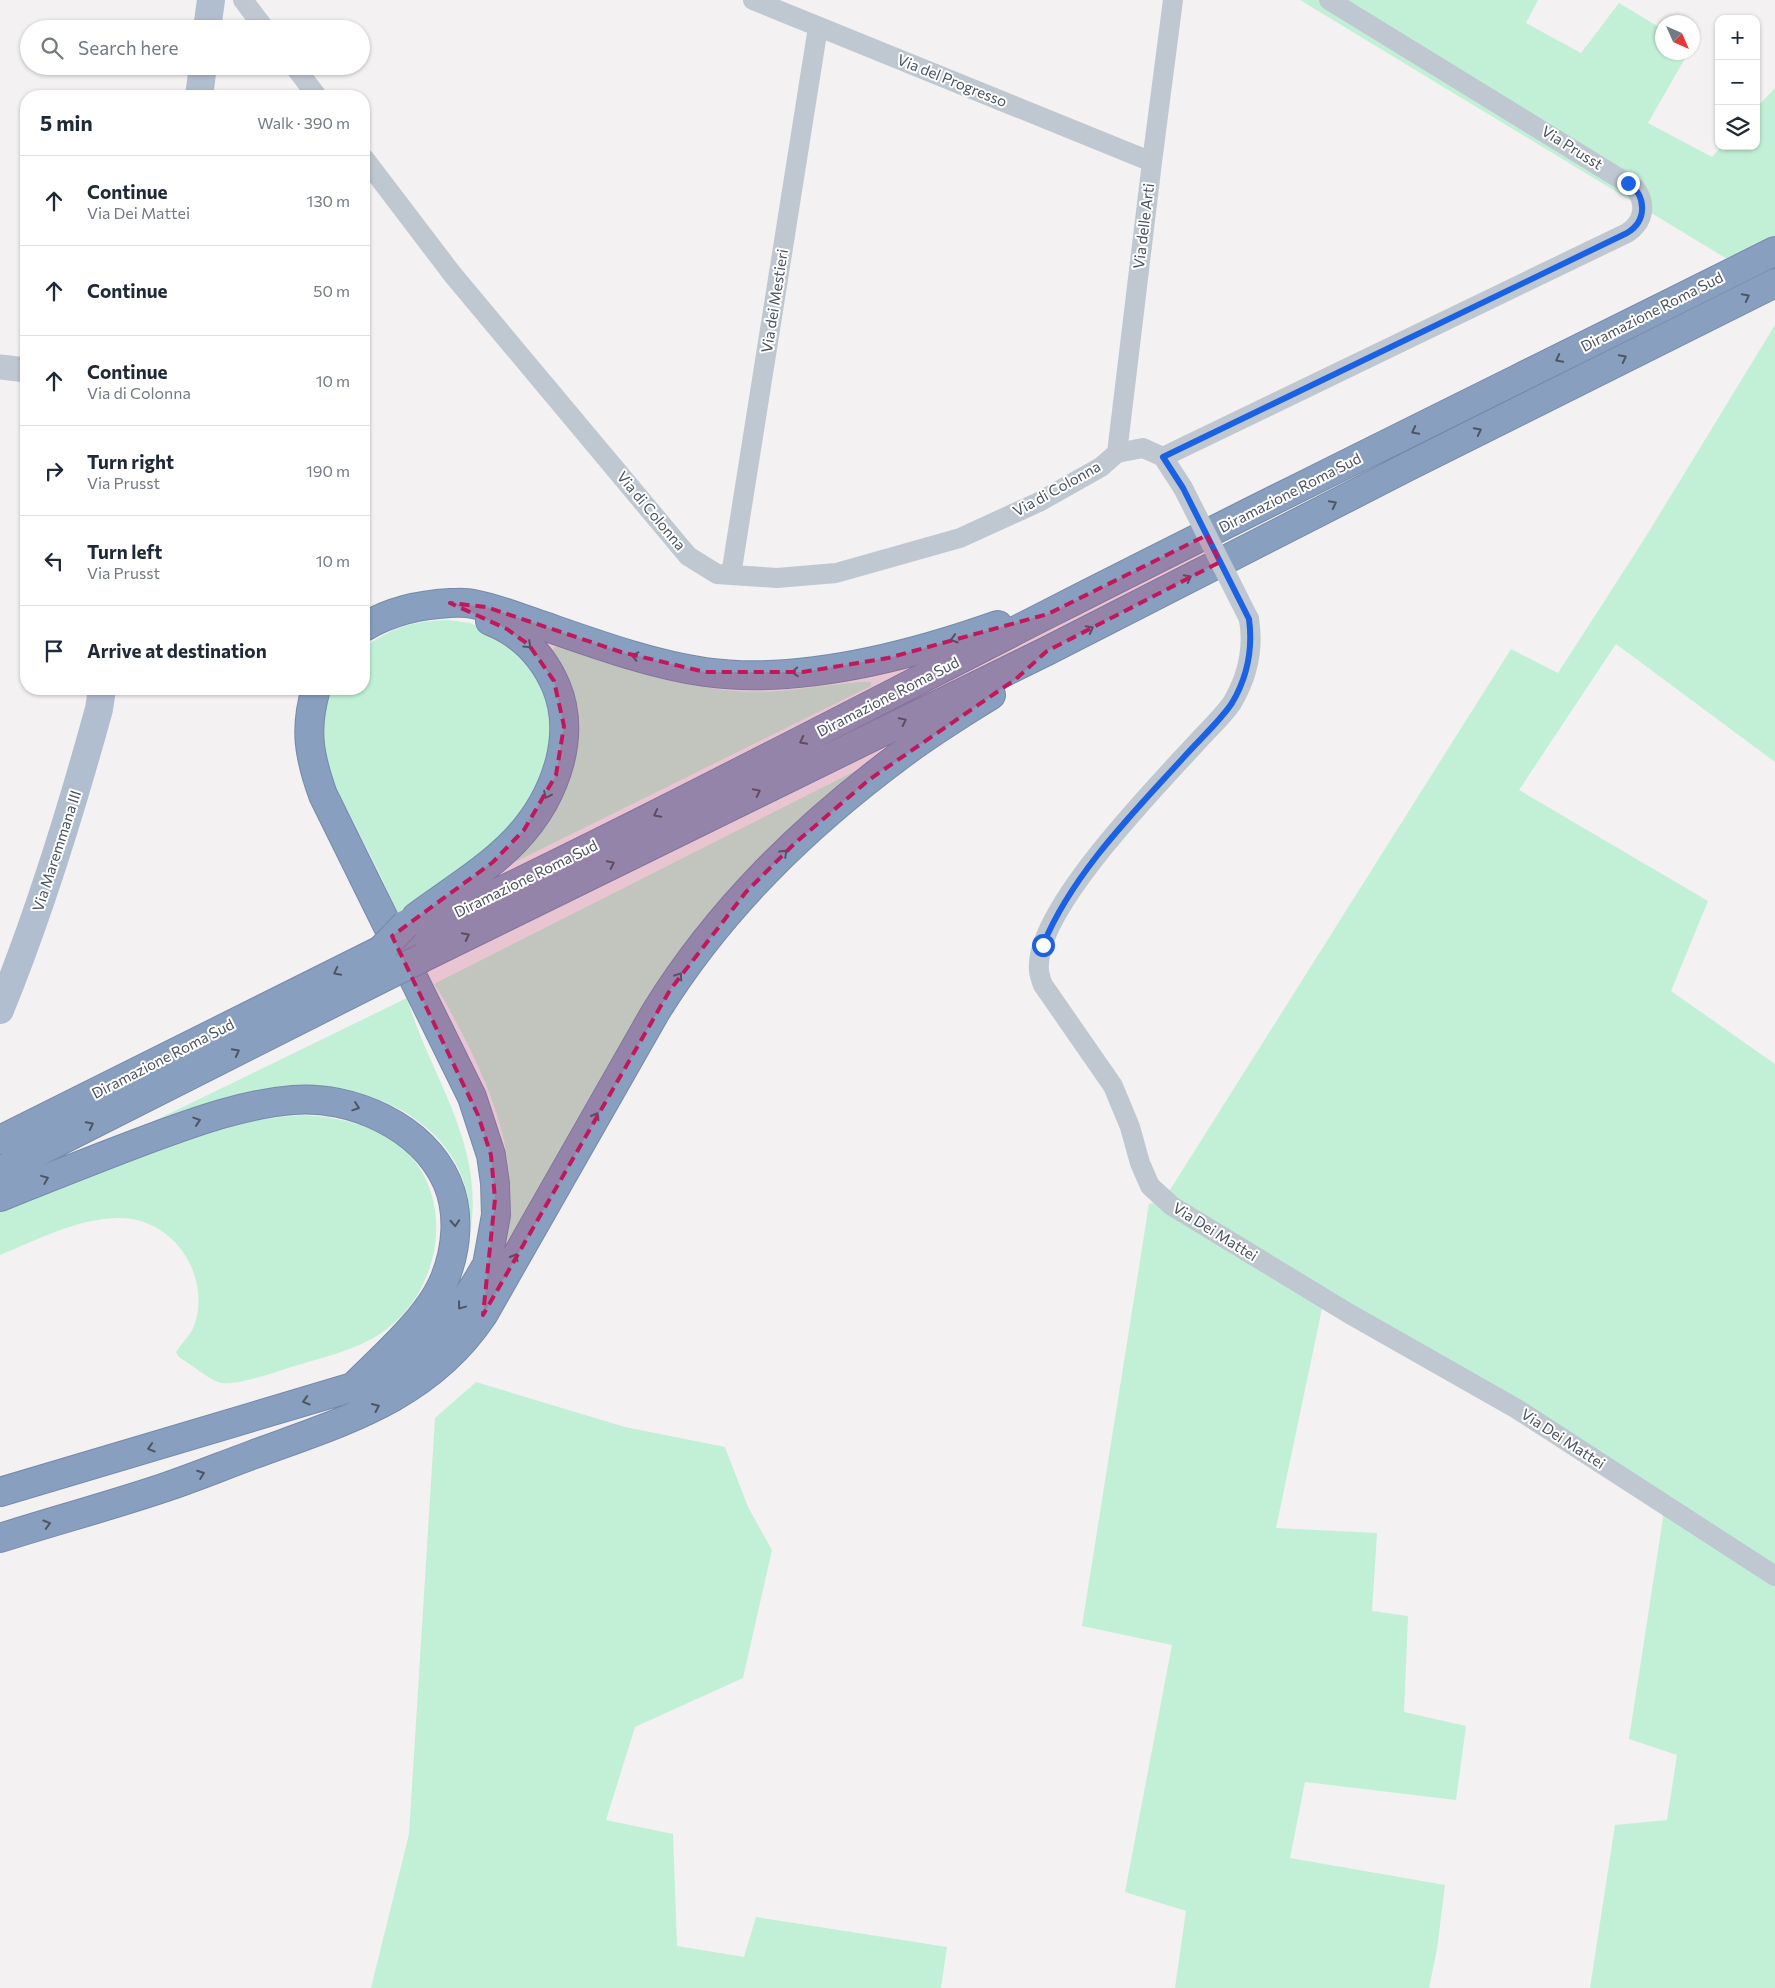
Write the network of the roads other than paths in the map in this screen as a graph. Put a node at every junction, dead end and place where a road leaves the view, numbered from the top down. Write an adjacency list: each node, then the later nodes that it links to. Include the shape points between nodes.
1 (211, 0): 6 (main road)
2 (243, 0): 7 (street)
3 (753, 0): 8 (street, Via del Progresso)
4 (1173, 0): 13 (street, Via delle Arti)
5 (1329, 0): 20 (street, Via Prusst, via 1635,188 1642,201 1640,220 1627,233)
6 (209, 20)
7 (258, 20)
8 (818, 27): 13 (street, Via del Progresso); 21 (street, Via dei Mestieri)
9 (202, 75): 11 (main road)
10 (301, 75): 12 (street)
11 (200, 90)
12 (312, 90)
13 (1152, 162): 19 (street, Via delle Arti)
14 (370, 166): 21 (street, Via di Colonna, via 453,275 688,556 717,574)
15 (1775, 251): 23 (highway, Diramazione Roma Sud, one-way to 23)
16 (1775, 282): 25 (highway, Diramazione Roma Sud, one-way to 16)
17 (0, 367): 18 (street)
18 (20, 369)
19 (1117, 453): 20 (street, Via di Colonna, via 1143,448); 21 (street, Via di Colonna, via 1101,467 1039,502 960,538 836,573 777,578)
20 (1163, 457): 39 (street, Via Dei Mattei, bridge, via 1183,488 1249,619 1252,638 1250,661 1231,704 1075,884 1052,923 1038,962 1043,985 1113,1086 1150,1186 1181,1211 1516,1408)
21 (731, 575)
22 (450, 603): 23 (highway, one-way to 22, via 888,658 803,672 755,674 704,672 621,652 486,607); 24 (highway, via 419,605); 28 (highway, one-way to 28, via 508,629 536,654 554,681 562,707 564,737 556,775 545,801 515,841)
23 (1048, 614): 28 (highway, Diramazione Roma Sud, one-way to 28)
24 (370, 624)
25 (1047, 651): 28 (highway, Diramazione Roma Sud, one-way to 25); 35 (highway, one-way to 25, via 656,1013 684,968 722,920 794,844 851,795 902,754 1016,679)
26 (101, 695): 30 (main road, Via Maremmana III, via 57,857)
27 (315, 695): 34 (highway, via 308,722 310,755 323,795 472,1098 486,1139 493,1169 496,1215)
28 (413, 939): 29 (highway, Diramazione Roma Sud, bridge); 29 (highway, bridge)
29 (386, 962): 31 (highway, Diramazione Roma Sud, one-way to 31); 32 (highway, Diramazione Roma Sud, one-way to 29)
30 (0, 1010)
31 (7, 1137)
32 (0, 1171)
33 (0, 1197): 36 (highway, one-way to 36, via 177,1128 246,1108 312,1099 339,1102 373,1113 403,1132 437,1164 451,1194 455,1240 449,1266 436,1295 392,1349)
34 (487, 1265): 35 (highway); 36 (highway, one-way to 36, via 450,1321 425,1346 396,1367)
35 (484, 1315): 38 (highway, one-way to 35, via 162,1488 351,1418 390,1400 426,1376 455,1350)
36 (353, 1387): 37 (highway, one-way to 37)
37 (0, 1492)
38 (0, 1538)
39 (1775, 1576)

